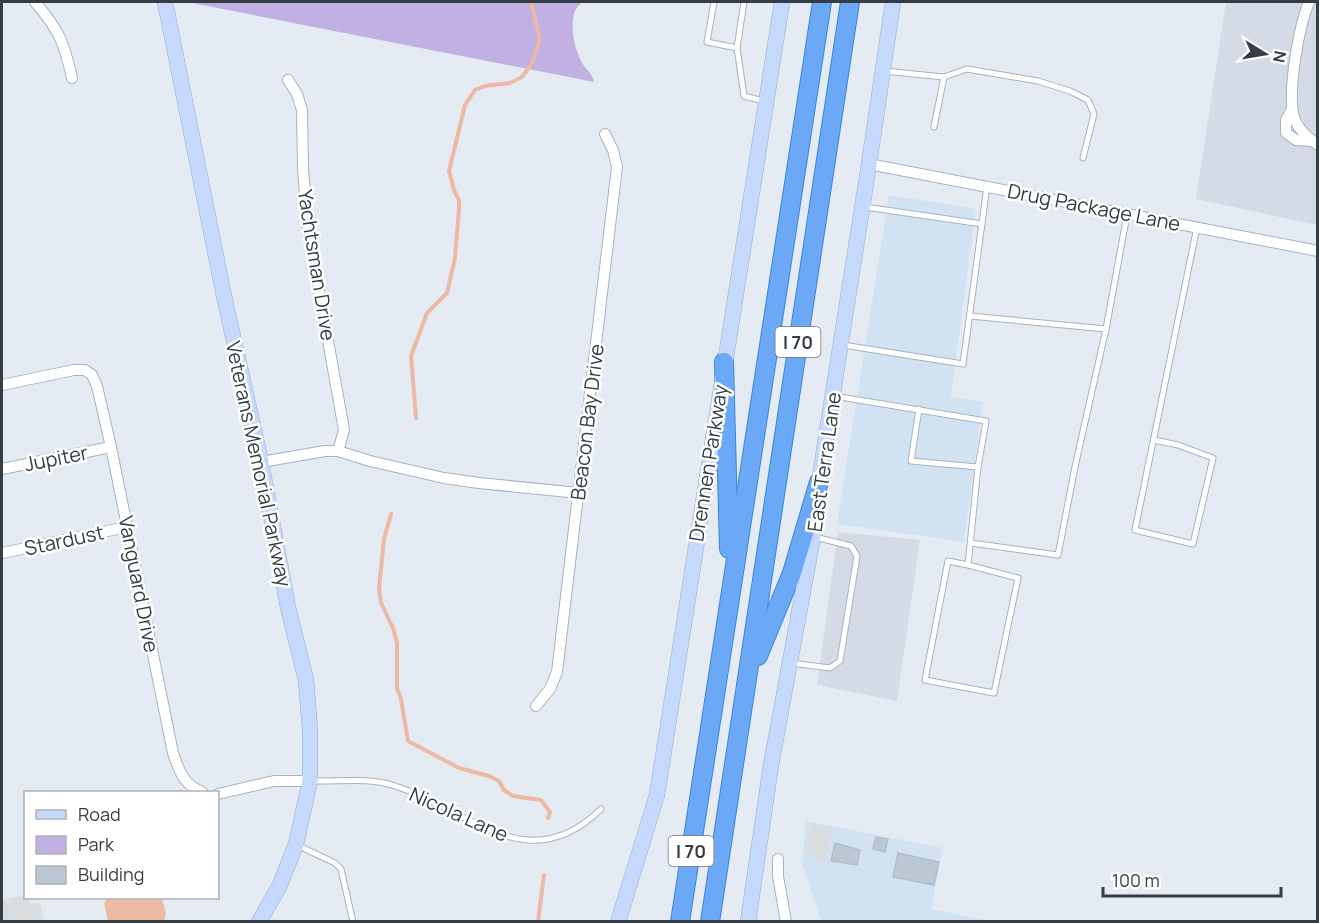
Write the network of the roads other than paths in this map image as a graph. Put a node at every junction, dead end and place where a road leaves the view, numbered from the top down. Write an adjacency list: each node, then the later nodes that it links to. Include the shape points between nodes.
1 (34, 2): 13 (street, via 62,39)
2 (165, 2): 37 (main road, Veterans Memorial Parkway)
3 (714, 2): 10 (lane, via 707,42)
4 (744, 2): 10 (lane)
5 (782, 2): 15 (main road, Drennen Parkway)
6 (822, 2): 47 (highway, I 70)
7 (850, 2): 49 (highway, I 70)
8 (892, 2): 11 (main road, East Terra Lane)
9 (1309, 2): 18 (street, via 1298,46 1293,109 1286,120 1286,133 1296,140)
10 (737, 48): 15 (lane, via 744,96)
11 (883, 70): 12 (lane); 20 (main road, East Terra Lane)
12 (944, 77): 16 (lane); 19 (lane, via 967,69 1038,81 1088,100 1094,114)
13 (72, 78)
14 (288, 80): 36 (street, Yachtsman Drive, via 302,110 307,224 344,430)
15 (766, 101): 30 (main road, Drennen Parkway)
16 (934, 127)
17 (605, 134): 41 (street, Beacon Bay Drive, via 617,167)
18 (1312, 141)
19 (1083, 158)
20 (869, 164): 21 (street, Drug Package Lane); 22 (main road, East Terra Lane)
21 (987, 186): 23 (street, Drug Package Lane); 24 (lane)
22 (863, 207): 24 (lane); 29 (main road, East Terra Lane)
23 (1127, 213): 25 (street, Drug Package Lane); 28 (lane)
24 (982, 224): 27 (lane)
25 (1197, 227): 26 (street, Drug Package Lane); 34 (lane)
26 (1317, 251)
27 (970, 316): 28 (lane); 29 (lane, via 963,364)
28 (1106, 329): 44 (lane, via 1058,555)
29 (841, 345): 32 (main road, East Terra Lane)
30 (724, 362): 47 (highway); 59 (main road, Drennen Parkway, via 657,795)
31 (2, 384): 35 (street, Vanguard Drive, via 85,370 97,386)
32 (833, 396): 33 (lane); 40 (main road, East Terra Lane)
33 (919, 409): 38 (lane, via 986,421); 38 (lane, via 911,461)
34 (1154, 440): 34 (lane, via 1136,530 1193,544 1213,458)
35 (111, 447): 39 (street, Jupiter); 42 (street, Vanguard Drive)
36 (338, 451): 37 (street); 41 (street, via 479,483)
37 (261, 462): 51 (main road, Veterans Memorial Parkway, via 306,680)
38 (978, 467): 44 (lane)
39 (2, 469)
40 (819, 482): 43 (main road, East Terra Lane); 49 (highway, via 792,573)
41 (579, 493): 50 (street, Beacon Bay Drive, via 557,672)
42 (127, 527): 45 (street, Stardust); 52 (street, Vanguard Drive, via 173,753 180,774 188,785)
43 (813, 537): 48 (main road, East Terra Lane); 48 (lane, via 851,546 856,556 840,661 830,668)
44 (971, 543): 46 (lane)
45 (2, 553)
46 (968, 565): 46 (lane, via 948,561 925,680 994,693 1018,578)
47 (729, 602): 60 (highway, I 70)
48 (791, 663): 62 (main road, East Terra Lane)
49 (747, 683): 61 (highway, I 70)
50 (536, 706)
51 (310, 782): 53 (street, via 274,781); 54 (lane, Nicola Lane, via 359,780 394,785 517,840 570,833); 55 (main road, Veterans Memorial Parkway)
52 (200, 791)
53 (219, 794)
54 (601, 809)
55 (296, 844): 57 (main road, Veterans Memorial Parkway, via 280,885); 58 (lane, via 341,869)
56 (778, 859): 63 (street)
57 (259, 921)
58 (353, 921)
59 (618, 921)
60 (680, 921)
61 (710, 921)
62 (748, 921)
63 (786, 921)

